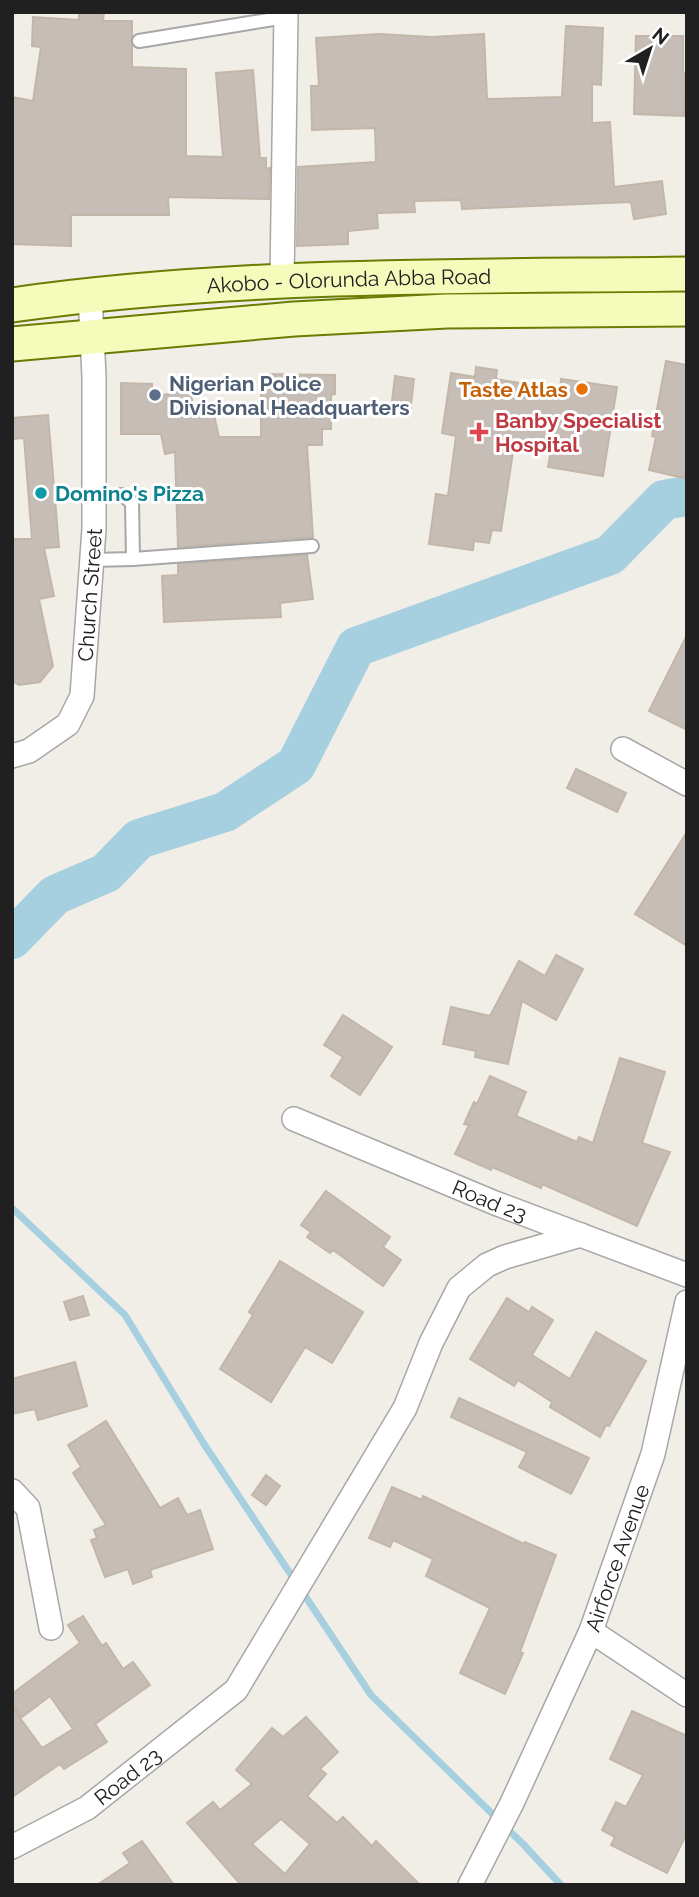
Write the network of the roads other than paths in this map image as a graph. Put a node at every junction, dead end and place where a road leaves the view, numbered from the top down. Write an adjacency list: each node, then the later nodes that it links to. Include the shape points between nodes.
1 (286, 15): 2 (lane); 4 (street)
2 (139, 41)
3 (687, 274): 4 (main road, Akobo - Olorunda Abba Road)
4 (282, 280): 5 (main road, Akobo - Olorunda Abba Road)
5 (90, 294): 6 (main road, Akobo - Olorunda Abba Road); 8 (street, Church Street)
6 (12, 305)
7 (687, 309): 8 (main road, Akobo - Olorunda Abba Road, via 447,311 294,319)
8 (93, 338): 9 (main road, Akobo - Olorunda Abba Road); 10 (street, Church Street)
9 (12, 344)
10 (94, 496): 12 (lane, via 123,495 132,503); 13 (street, Church Street)
11 (312, 546): 12 (lane)
12 (133, 559): 13 (lane)
13 (92, 560): 15 (street, Church Street, via 82,696 68,724 29,751)
14 (624, 749): 16 (street)
15 (12, 756)
16 (687, 784)
17 (293, 1119): 18 (street, Road 23)
18 (581, 1235): 19 (street, Road 23); 25 (street, Road 23, via 505,1257 459,1288 405,1408 236,1690 87,1808)
19 (687, 1275)
20 (687, 1302): 23 (street, Airforce Avenue, via 653,1454)
21 (12, 1491): 22 (street, via 28,1508)
22 (51, 1628)
23 (591, 1631): 24 (street); 26 (street, Airforce Avenue)
24 (687, 1695)
25 (12, 1847)
26 (470, 1885)

